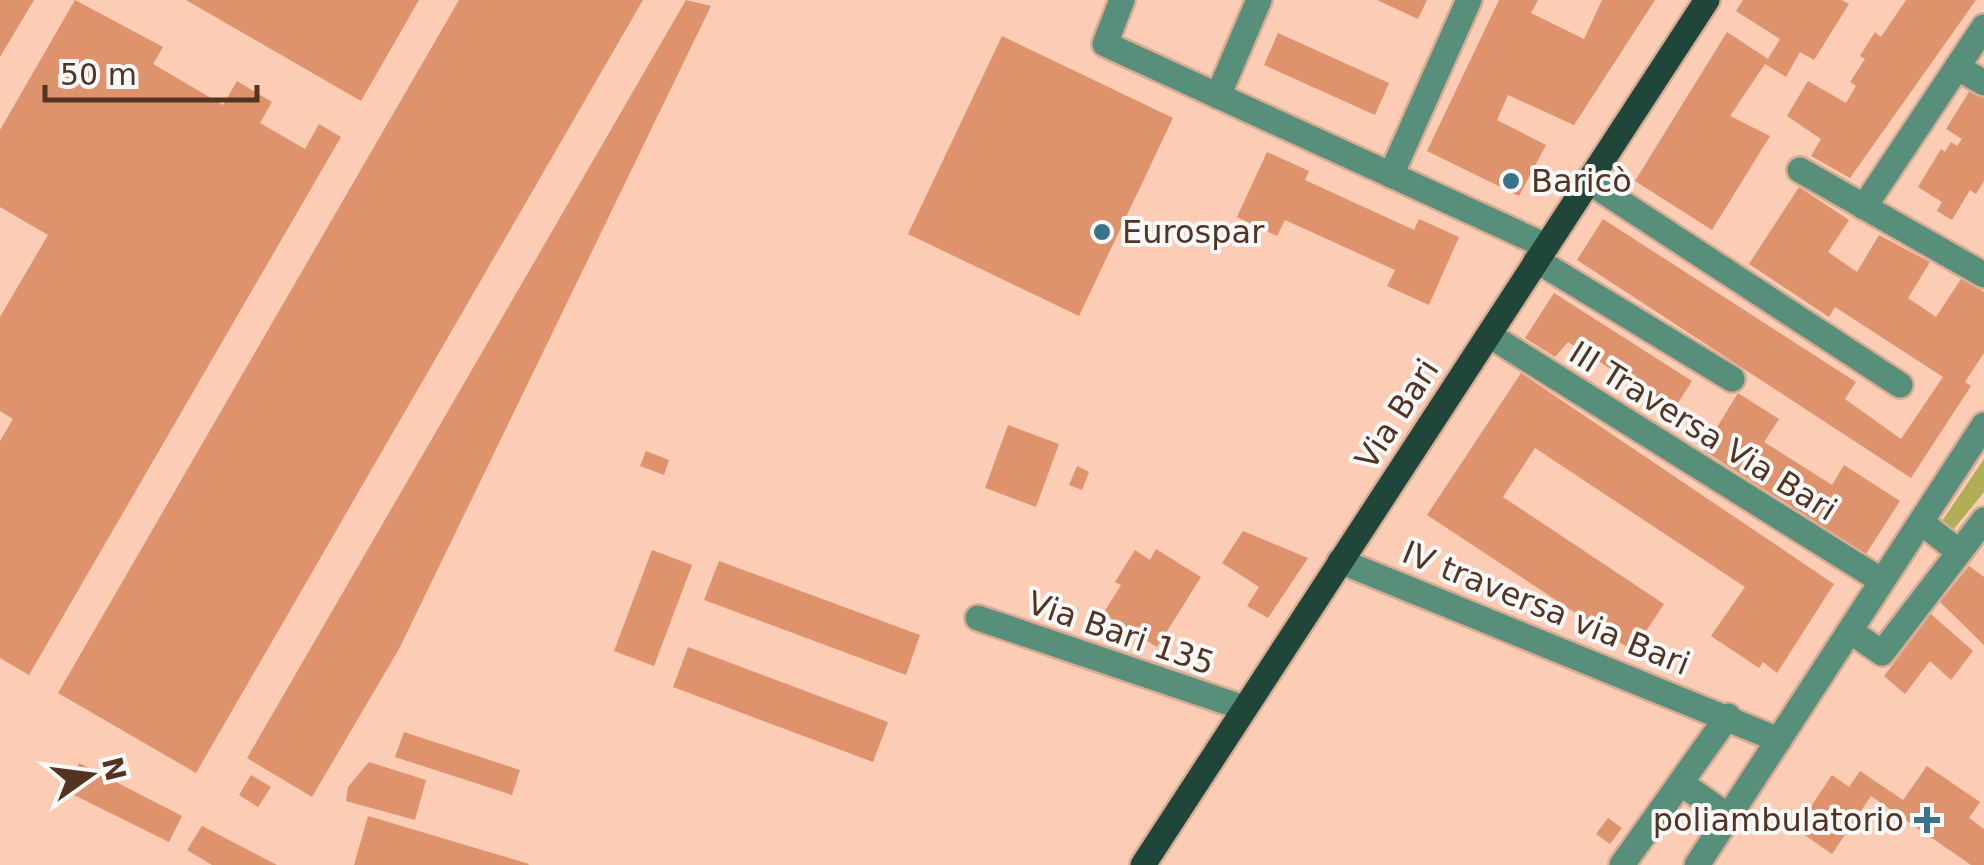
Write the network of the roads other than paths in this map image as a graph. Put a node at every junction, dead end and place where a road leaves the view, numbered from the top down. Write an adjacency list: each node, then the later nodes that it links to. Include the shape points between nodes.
1 (1122, 0): 8 (street, via 1104,44)
2 (1259, 0): 8 (street)
3 (1469, 0): 10 (street)
4 (1706, 0): 11 (main road, Via Bari)
5 (1984, 27): 6 (street)
6 (1970, 58): 7 (street); 12 (street)
7 (1984, 83)
8 (1218, 96): 10 (street)
9 (1800, 170): 12 (street)
10 (1391, 175): 13 (street)
11 (1588, 181): 13 (main road, Via Bari); 17 (street)
12 (1864, 207): 14 (street)
13 (1541, 253): 15 (main road, Via Bari); 16 (street)
14 (1984, 274)
15 (1488, 335): 22 (main road, Via Bari); 23 (street, III Traversa Via Bari)
16 (1732, 379)
17 (1900, 385)
18 (1984, 425): 20 (street)
19 (1984, 520): 21 (street)
20 (1921, 522): 21 (street); 23 (street)
21 (1959, 552): 25 (street, via 1882,652)
22 (1340, 561): 26 (main road, Via Bari); 27 (street, IV traversa via Bari)
23 (1882, 581): 25 (street)
24 (978, 618): 26 (street, Via Bari 135)
25 (1850, 631): 28 (street)
26 (1244, 708): 31 (main road, Via Bari)
27 (1728, 716): 28 (street, IV traversa via Bari); 29 (street)
28 (1779, 740): 30 (street)
29 (1681, 783): 30 (street); 32 (street)
30 (1728, 817): 33 (street)
31 (1143, 865)
32 (1622, 865)
33 (1697, 865)

